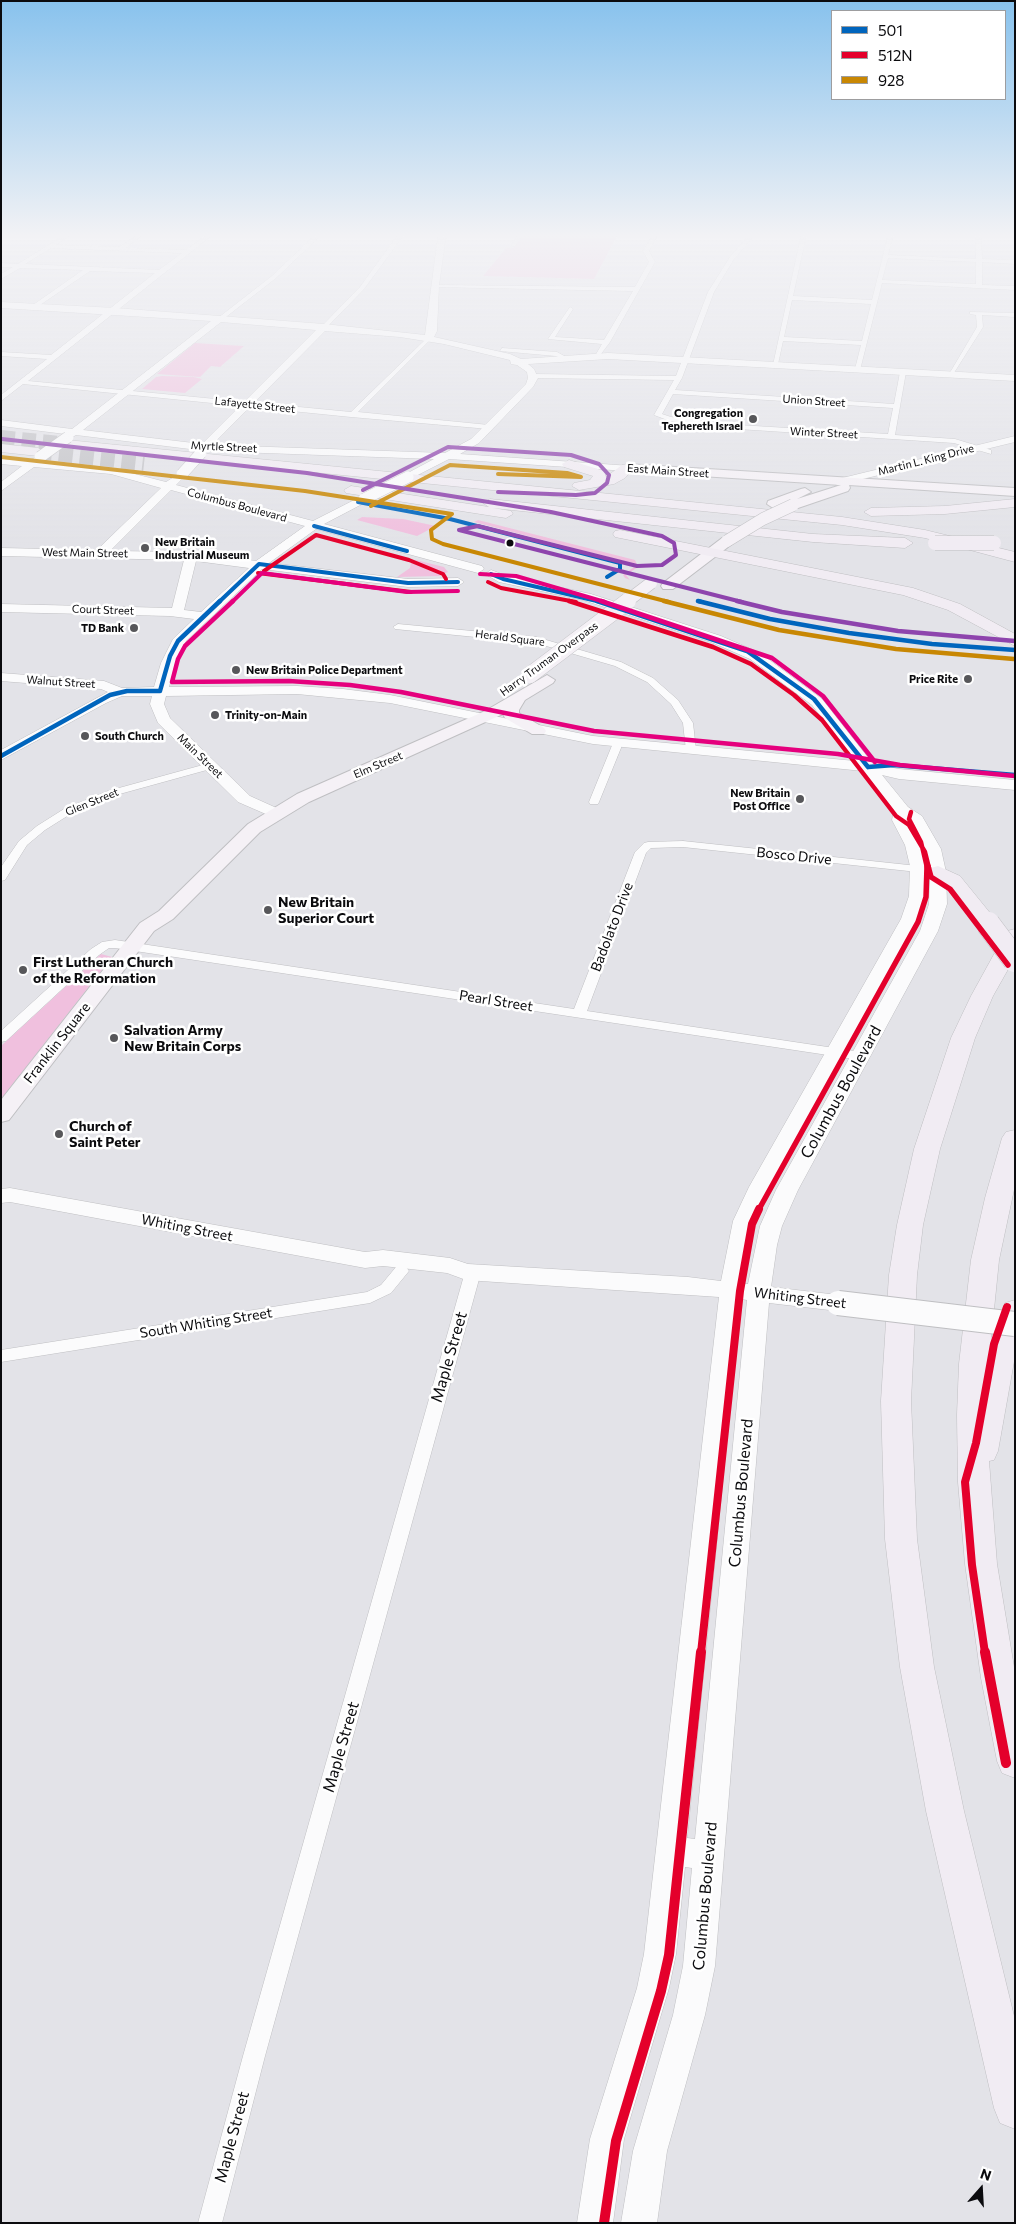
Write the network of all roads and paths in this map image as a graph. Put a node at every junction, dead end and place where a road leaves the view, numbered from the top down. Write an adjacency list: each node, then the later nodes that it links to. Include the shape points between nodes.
1 (781, 339): 21 (street)
2 (74, 340): 17 (street)
3 (193, 340): 29 (street)
4 (311, 340): 32 (street)
5 (427, 340): 34 (street)
6 (431, 340): 20 (street)
7 (566, 340): 12 (street)
8 (693, 340): 19 (street)
9 (797, 340): 13 (street)
10 (865, 340): 13 (street)
11 (972, 340): 24 (street)
12 (607, 342): 16 (street)
13 (864, 343): 22 (street)
14 (502, 350): 18 (street, via 557,354)
15 (1, 354): 17 (street)
16 (598, 356): 18 (street); 19 (street)
17 (52, 357): 28 (street)
18 (565, 358): 20 (street)
19 (686, 360): 21 (street); 26 (street)
20 (519, 362): 25 (street)
21 (775, 364): 22 (street)
22 (858, 369): 23 (street)
23 (904, 372): 24 (street); 33 (street)
24 (950, 375): 27 (street)
25 (534, 376): 26 (street); 36 (street, Main Street, via 529,386)
26 (679, 378): 30 (street)
27 (1015, 378)
28 (22, 382): 29 (street, Lafayette Street); 31 (street)
29 (126, 392): 32 (street, Lafayette Street); 37 (street)
30 (670, 392): 33 (street, Union Street); 38 (street, Winter Street, via 658,415 734,427)
31 (1, 399)
32 (246, 404): 34 (street, Lafayette Street); 42 (street)
33 (897, 406): 38 (street)
34 (351, 415): 36 (street, Lafayette Street)
35 (1, 423): 37 (street, Myrtle Street)
36 (489, 427): 44 (street, Main Street, via 472,443)
37 (70, 437): 42 (street, Myrtle Street); 45 (street, bridge); 53 (highway)
38 (891, 437): 43 (street, Winter Street, via 955,441)
39 (1015, 439): 43 (street, Martin L. King Drive)
40 (1015, 445): 43 (street, Martin L. King Drive)
41 (1, 448): 45 (highway)
42 (203, 450): 44 (street, Myrtle Street); 57 (street, bridge)
43 (983, 450): 50 (street, Martin L. King Drive); 54 (street, Martin L. King Drive)
44 (448, 456): 48 (street, East Main Street); 66 (street, Main Street, bridge)
45 (37, 458): 46 (street, Columbus Boulevard); 57 (street, Columbus Boulevard, via 108,470); 59 (street)
46 (1, 461)
47 (144, 464): 52 (highway)
48 (569, 464): 49 (street, East Main Street); 55 (highway, via 598,474 600,478)
49 (626, 468): 51 (main road, East Main Street); 55 (highway, via 612,480)
50 (899, 474): 56 (street, Martin L. King Drive); 58 (main road, via 902,481)
51 (773, 478): 54 (main road, East Main Street); 62 (main road, via 799,489)
52 (306, 482): 65 (highway); 68 (highway)
53 (444, 482): 55 (highway); 64 (highway)
54 (838, 482): 56 (main road, East Main Street); 62 (main road, Harry Truman Overpass)
55 (594, 484)
56 (859, 484): 58 (main road, East Main Street); 61 (main road, East Main Street); 62 (main road, Harry Truman Overpass)
57 (168, 486): 66 (street, Columbus Boulevard); 71 (street)
58 (915, 486): 60 (main road, East Main Street)
59 (1, 488)
60 (1015, 492)
61 (1015, 497)
62 (796, 500): 68 (main road, Harry Truman Overpass, bridge, via 727,541); 68 (main road, Harry Truman Overpass, via 773,504 740,520)
63 (1015, 504): 64 (highway, via 900,512)
64 (749, 510): 74 (highway, via 902,529)
65 (658, 523): 67 (highway, bridge, via 821,539 935,544); 72 (highway)
66 (314, 526): 70 (street, Columbus Boulevard); 75 (street, Main Street)
67 (1015, 542)
68 (707, 545): 87 (highway, via 913,592 960,610); 91 (main road, Harry Truman Overpass, via 668,586); 92 (main road, Harry Truman Overpass, bridge, via 651,582 530,675)
69 (1, 552): 71 (street, West Main Street)
70 (412, 552): 76 (street, Columbus Boulevard); 79 (street, Columbus Boulevard, via 448,567)
71 (100, 554): 73 (street, West Main Street)
72 (824, 554)
73 (191, 556): 75 (street, West Main Street); 83 (street)
74 (1015, 557)
75 (259, 564): 79 (street, West Main Street, via 412,583); 84 (street, Main Street)
76 (478, 569): 78 (street, Columbus Boulevard); 79 (street, via 462,569)
77 (879, 569): 86 (highway, via 960,601)
78 (491, 574): 80 (street, via 489,579); 81 (street, Columbus Boulevard, via 560,590)
79 (454, 576): 80 (street, Columbus Boulevard)
80 (480, 583): 81 (street, Columbus Boulevard, via 521,586)
81 (593, 603): 99 (street, Columbus Boulevard, via 768,666 817,702)
82 (1, 608): 83 (street, Court Street)
83 (177, 612): 84 (street, Court Street)
84 (204, 616): 89 (street, Main Street, via 175,646)
85 (398, 627): 96 (street, Herald Square, via 532,640 570,648 618,664 650,680 675,702 688,723 692,736)
86 (1015, 634)
87 (1015, 641)
88 (1, 677): 90 (street, Walnut Street, via 104,685)
89 (160, 691): 90 (street); 92 (street, via 328,692 390,699); 98 (street, Main Street, via 157,705 163,720)
90 (120, 692): 97 (street)
91 (518, 699): 93 (main road, Harry Truman Overpass); 94 (main road, via 511,715)
92 (463, 715): 93 (street); 100 (main road, Elm Street)
93 (482, 719): 94 (street); 103 (main road, Elm Street)
94 (538, 730): 95 (street)
95 (618, 743): 96 (street); 104 (street)
96 (691, 750): 99 (street)
97 (1, 756)
98 (210, 766): 105 (street, Main Street, via 244,799); 108 (street, Glen Street, via 119,791 68,811 23,843)
99 (868, 767): 101 (street, via 894,765); 102 (street, via 899,774); 107 (street, Columbus Boulevard, via 902,810 900,820)
100 (341, 769): 103 (main road); 105 (main road, Elm Street, via 288,792)
101 (1015, 775)
102 (1015, 785)
103 (330, 786): 105 (main road, Elm Street)
104 (594, 802)
105 (268, 811): 110 (main road, Franklin Square, via 226,844 165,906 151,913 147,927)
106 (650, 844): 107 (street, Bosco Drive, via 676,844); 112 (street, Badolato Drive, via 641,852)
107 (928, 871): 109 (highway, via 953,880); 114 (street, Columbus Boulevard, via 908,926); 115 (street, Columbus Boulevard, via 938,904 931,927)
108 (1, 878)
109 (1001, 930): 111 (highway, bridge); 131 (highway, via 982,996 963,1038 927,1148 911,1218 903,1275 896,1401 901,1539 918,1667 944,1810)
110 (132, 946): 112 (street, Pearl Street); 113 (street, via 111,944 98,950); 116 (main road, Franklin Square)
111 (1015, 960)
112 (579, 1014): 114 (street, Pearl Street)
113 (1, 1038)
114 (836, 1052): 115 (street, Pearl Street); 122 (street, Columbus Boulevard, via 749,1209 739,1240)
115 (861, 1056): 123 (street, Columbus Boulevard, via 778,1210 766,1245)
116 (1, 1116)
117 (1015, 1138): 127 (highway, via 993,1218 978,1319 972,1389)
118 (4, 1193): 119 (street, Whiting Street)
119 (365, 1260): 120 (street, Whiting Street, via 380,1268); 121 (street, Whiting Street, via 383,1258 450,1266)
120 (400, 1271): 121 (street, Whiting Street, via 445,1276); 126 (street, South Whiting Street, via 386,1289 370,1297)
121 (470, 1272): 122 (street, Whiting Street); 132 (street, Maple Street)
122 (731, 1290): 123 (street, Whiting Street); 129 (street, Columbus Boulevard)
123 (759, 1293): 125 (street, Whiting Street, bridge); 130 (street, Columbus Boulevard)
124 (1015, 1310): 127 (highway, via 1003,1346 985,1445)
125 (1015, 1324)
126 (1, 1356)
127 (974, 1482): 128 (highway, via 991,1636)
128 (1015, 1761)
129 (672, 1850): 130 (street); 133 (street, Columbus Boulevard, via 655,1981 607,2139)
130 (709, 1856): 134 (street, Columbus Boulevard, via 694,1994 654,2133)
131 (1015, 2108)
132 (210, 2223)
133 (595, 2223)
134 (639, 2223)

